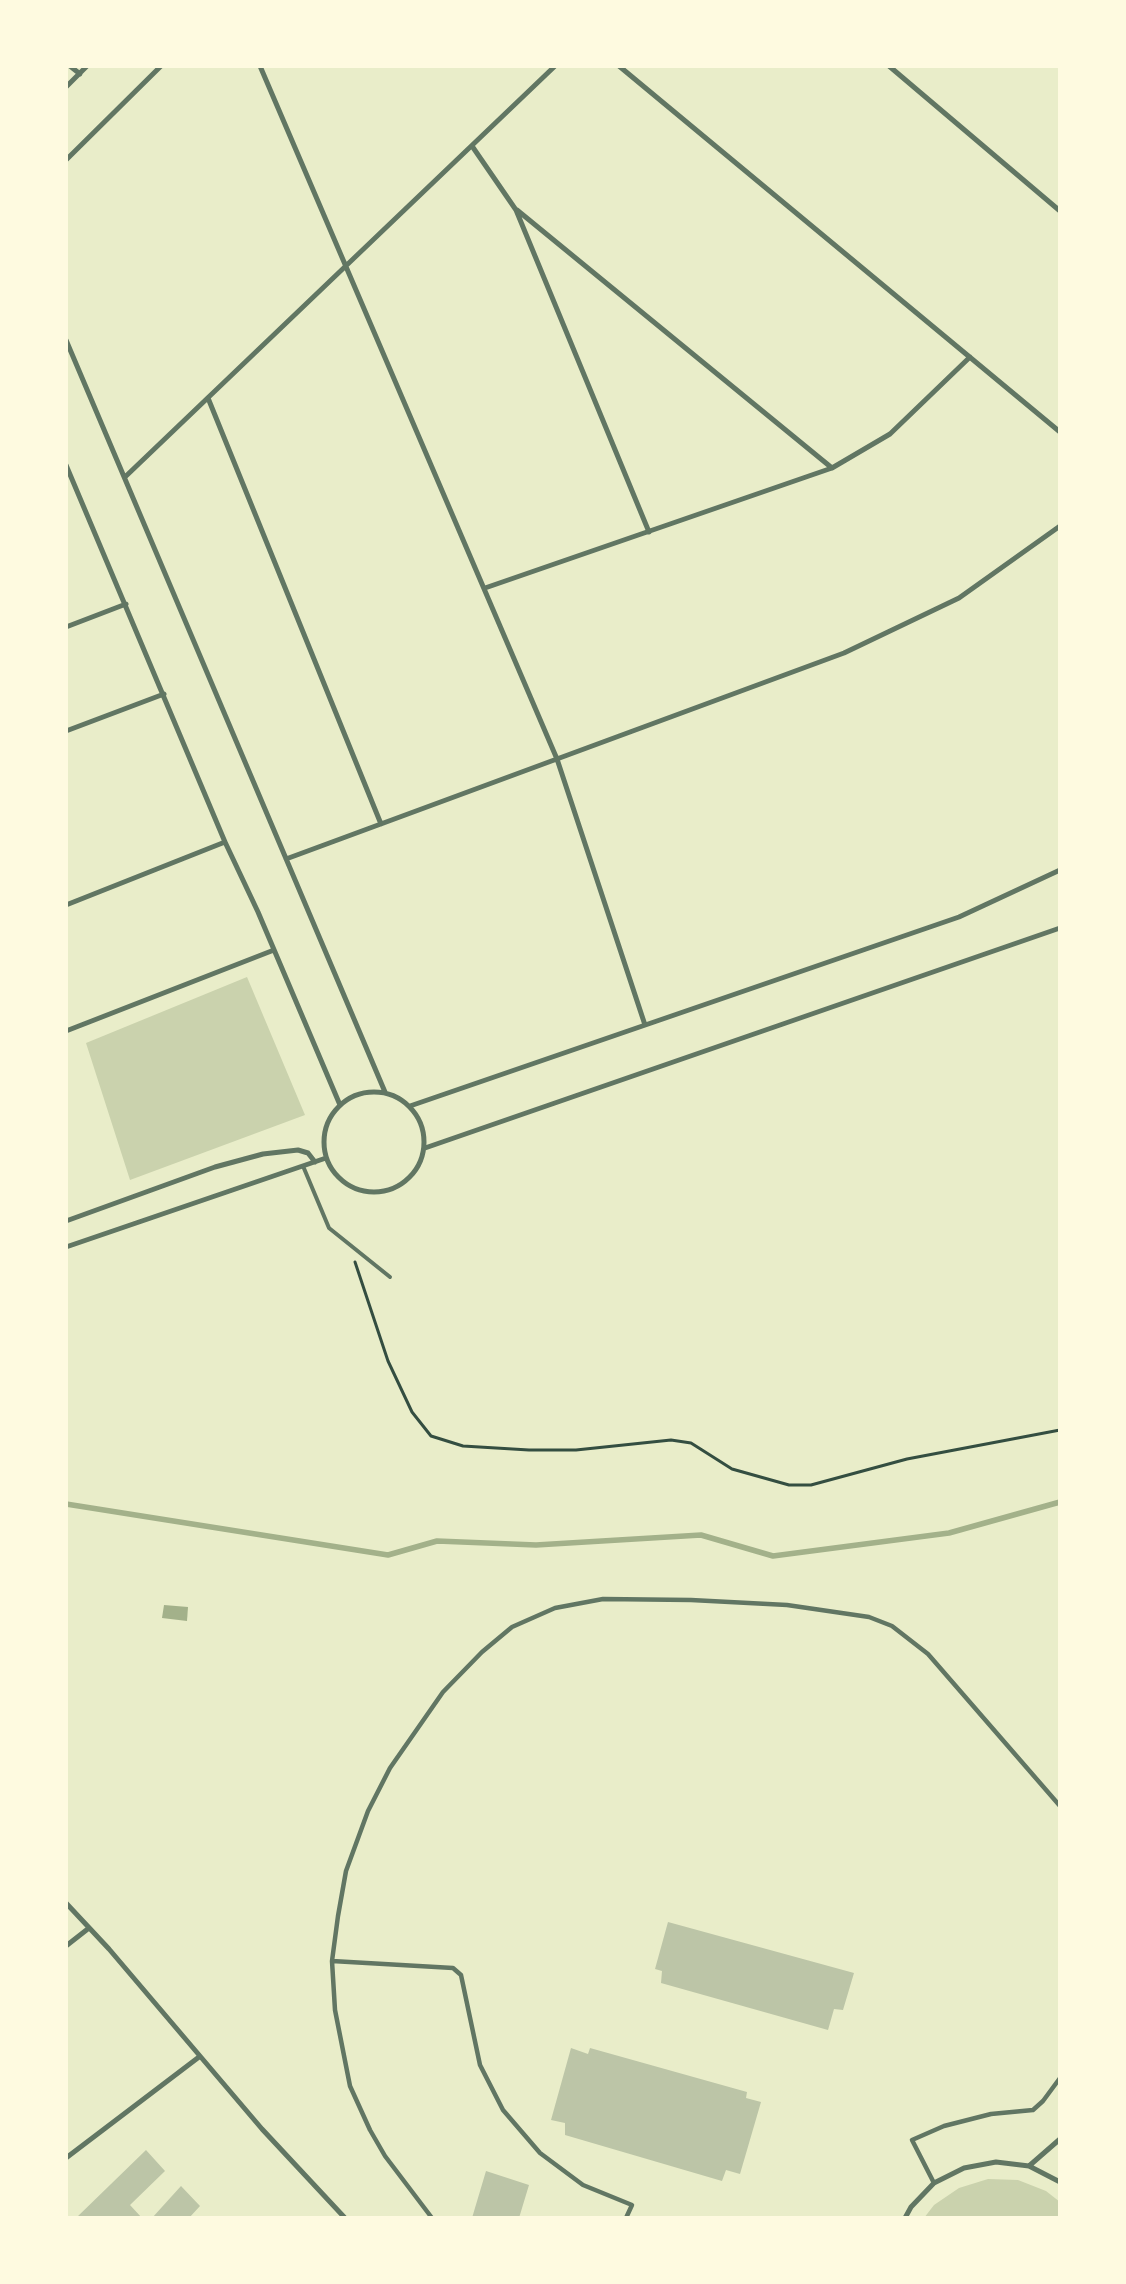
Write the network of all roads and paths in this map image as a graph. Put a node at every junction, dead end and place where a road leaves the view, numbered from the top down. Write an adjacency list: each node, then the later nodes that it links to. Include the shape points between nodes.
1 (70, 66): 8 (street)
2 (88, 66): 8 (street)
3 (161, 66): 11 (street)
4 (260, 66): 14 (street)
5 (555, 66): 10 (street)
6 (619, 66): 16 (street)
7 (889, 66): 13 (street)
8 (80, 74): 9 (street)
9 (66, 87)
10 (472, 146): 12 (street); 14 (street)
11 (66, 160)
12 (516, 210): 20 (street); 23 (street)
13 (1060, 211)
14 (347, 265): 17 (street); 24 (street)
15 (66, 340): 21 (street)
16 (970, 357): 18 (street); 20 (street, via 890,434)
17 (208, 398): 21 (street); 30 (street)
18 (1060, 432)
19 (66, 465): 25 (street)
20 (832, 468): 23 (street)
21 (125, 477): 32 (street)
22 (1060, 526): 29 (street, via 959,598 844,653)
23 (649, 532): 24 (street)
24 (485, 588): 29 (street)
25 (126, 604): 26 (street); 27 (street)
26 (66, 627)
27 (164, 694): 28 (street); 31 (street)
28 (66, 730)
29 (557, 759): 30 (street); 37 (street)
30 (381, 824): 32 (street)
31 (225, 842): 34 (street); 36 (street)
32 (286, 859): 39 (street)
33 (1060, 870): 37 (street, via 959,917)
34 (66, 905)
35 (1060, 928): 42 (street)
36 (274, 950): 38 (street); 40 (street)
37 (645, 1025): 41 (street)
38 (66, 1031)
39 (385, 1092): 40 (street, via 361,1093); 41 (street)
40 (340, 1105): 43 (street, via 325,1129)
41 (410, 1106): 42 (street, via 419,1118)
42 (425, 1148): 43 (street, via 413,1176 387,1192 357,1190 344,1183)
43 (326, 1158): 44 (street)
44 (315, 1162): 45 (street); 46 (street, via 308,1153 298,1150 263,1154 215,1167)
45 (303, 1166): 47 (lane, via 329,1228); 48 (street)
46 (66, 1221)
47 (348, 1243): 49 (lane); 50 (path, via 388,1361 412,1412 431,1436 463,1446 576,1450 671,1440 691,1443 732,1469 788,1485 811,1485 907,1460)
48 (66, 1247)
49 (390, 1277)
50 (1060, 1430)
51 (1060, 1806): 55 (street, via 928,1654 892,1626 869,1617 786,1605 729,1602 603,1599 554,1608 512,1627 482,1652 443,1692 390,1768 368,1811 346,1871)
52 (66, 1903): 53 (street)
53 (89, 1928): 54 (street); 56 (street)
54 (66, 1946)
55 (332, 1961): 64 (street, via 335,2010 350,2086 385,2156); 65 (street, via 453,1968 462,1975 480,2065 503,2110 540,2153 583,2186 632,2204)
56 (199, 2057): 59 (street); 63 (street)
57 (1060, 2078): 62 (street, via 1033,2110 991,2114 944,2126 912,2140)
58 (1060, 2139): 60 (street)
59 (66, 2158)
60 (1029, 2166): 61 (street); 62 (street, via 996,2162 964,2168)
61 (1060, 2182)
62 (934, 2183): 66 (street)
63 (345, 2218)
64 (432, 2218)
65 (626, 2218)
66 (905, 2218)

